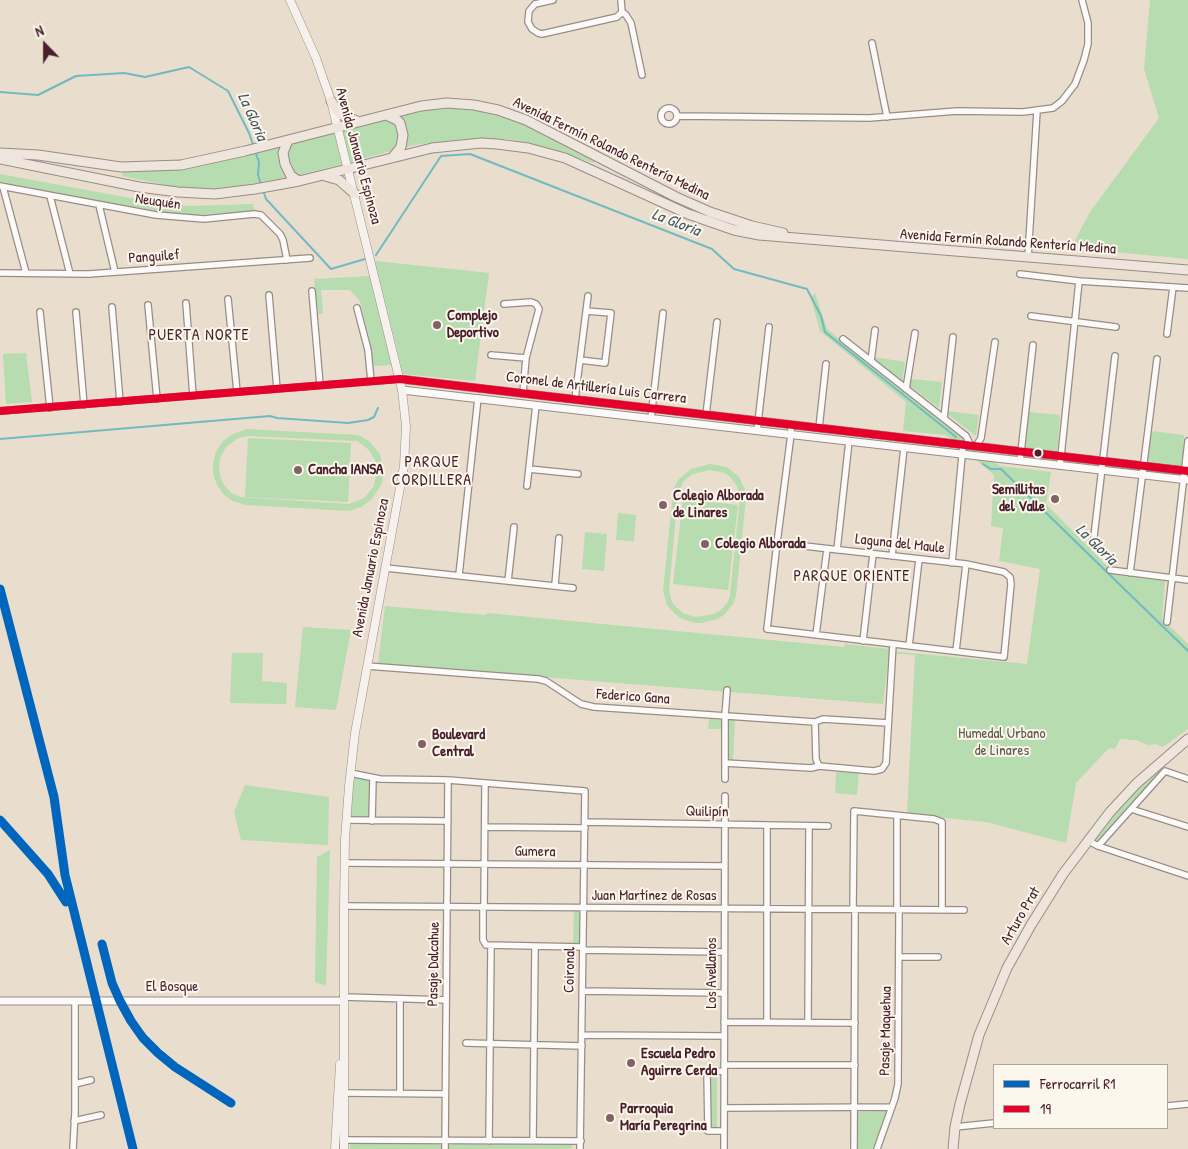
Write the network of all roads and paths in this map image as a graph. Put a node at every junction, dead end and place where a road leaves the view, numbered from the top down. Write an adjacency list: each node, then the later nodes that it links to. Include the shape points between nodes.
1 (290, 0): 8 (main road, Avenida Januario Espinoza)
2 (553, 0): 5 (street, via 535,4 529,11 530,26 538,33 617,17)
3 (620, 0): 5 (street)
4 (1082, 0): 9 (street, via 1088,23 1088,44 1081,68 1062,101 1053,108)
5 (622, 12): 7 (street, via 631,23)
6 (872, 43): 12 (street)
7 (642, 75)
8 (331, 101): 13 (main road, via 342,115); 14 (main road, Avenida Januario Espinoza)
9 (1037, 111): 12 (street, via 957,111); 27 (street)
10 (386, 115): 13 (main road, Avenida Fermín Rolando Rentería Medina); 17 (main road, via 400,123 404,135 401,147); 26 (main road, Avenida Fermín Rolando Rentería Medina, via 435,104 474,105 498,110 533,124 710,212 764,229)
11 (677, 116): 12 (street)
12 (887, 117)
13 (360, 121): 14 (main road, Avenida Fermín Rolando Rentería Medina)
14 (338, 127): 15 (main road, Avenida Fermín Rolando Rentería Medina); 19 (main road, Avenida Januario Espinoza)
15 (288, 140): 16 (main road, Avenida Fermín Rolando Rentería Medina, via 181,164 128,167); 21 (main road, via 283,153 285,164 291,176)
16 (0, 153)
17 (391, 158): 19 (main road, Avenida Fermín Rolando Rentería Medina); 26 (main road, Avenida Fermín Rolando Rentería Medina, via 449,145 480,143 528,148 585,166 720,226 759,235)
18 (0, 159): 21 (main road, Avenida Fermín Rolando Rentería Medina, via 178,192 216,194)
19 (348, 169): 20 (main road, Avenida Fermín Rolando Rentería Medina); 23 (main road, Avenida Januario Espinoza)
20 (323, 175): 21 (main road, Avenida Fermín Rolando Rentería Medina); 23 (main road, via 340,180)
21 (299, 180)
22 (2, 186): 24 (street, Neuquén); 33 (street)
23 (355, 194): 71 (main road, Avenida Januario Espinoza)
24 (50, 196): 25 (street, Neuquén); 34 (street)
25 (99, 205): 29 (street, Neuquén, via 180,218 262,215 280,234); 31 (street)
26 (825, 241): 27 (main road, Avenida Fermín Rolando Rentería Medina)
27 (1028, 257): 30 (main road, Avenida Fermín Rolando Rentería Medina)
28 (310, 258): 29 (street, Panguilef)
29 (287, 260): 31 (street, Panguilef)
30 (1188, 270)
31 (115, 272): 34 (street, Panguilef)
32 (0, 273): 33 (street, Panguilef)
33 (26, 273): 34 (street, Panguilef)
34 (70, 274)
35 (1020, 274): 36 (street)
36 (1079, 281): 37 (street); 53 (street)
37 (1173, 287): 38 (street); 59 (street)
38 (1188, 288)
39 (312, 291): 74 (street)
40 (269, 295): 75 (street)
41 (588, 296): 48 (street)
42 (228, 299): 78 (street)
43 (186, 303): 82 (street)
44 (148, 304): 84 (street)
45 (504, 304): 66 (street, via 532,302 538,306 539,313)
46 (112, 307): 86 (street)
47 (357, 308): 72 (street, via 368,350)
48 (586, 311): 68 (street); 68 (street, via 611,313 605,363)
49 (40, 312): 90 (street)
50 (76, 312): 88 (street)
51 (663, 313): 91 (street)
52 (1031, 316): 53 (street)
53 (1074, 321): 56 (street); 107 (street)
54 (717, 322): 93 (street)
55 (769, 327): 96 (street)
56 (1116, 327)
57 (875, 330): 69 (street)
58 (915, 333): 76 (street)
59 (1167, 334)
60 (954, 338): 95 (street)
61 (843, 339): 69 (street)
62 (995, 342): 103 (street, via 982,438)
63 (1033, 345): 105 (street)
64 (491, 355): 66 (street)
65 (1115, 356): 109 (street)
66 (526, 358): 81 (street)
67 (1157, 359): 111 (street)
68 (580, 360): 85 (street)
69 (870, 361): 76 (street)
70 (826, 364): 98 (street)
71 (400, 379): 72 (street, Coronel de Artillería Luis Carrera); 73 (street, Coronel de Artillería Luis Carrera); 77 (main road, Avenida Januario Espinoza)
72 (371, 381): 74 (street, Coronel de Artillería Luis Carrera)
73 (432, 382): 79 (street, Coronel de Artillería Luis Carrera); 80 (street)
74 (320, 385): 75 (street, Coronel de Artillería Luis Carrera)
75 (277, 389): 78 (street, Coronel de Artillería Luis Carrera)
76 (906, 389): 95 (street)
77 (402, 390): 80 (street, Coronel de Artillería Luis Carrera); 130 (main road, Avenida Januario Espinoza, via 405,453)
78 (237, 392): 82 (street, Coronel de Artillería Luis Carrera)
79 (509, 392): 81 (street, Coronel de Artillería Luis Carrera); 87 (street)
80 (431, 393): 83 (street, Coronel de Artillería Luis Carrera)
81 (523, 393): 85 (street, Coronel de Artillería Luis Carrera)
82 (193, 396): 84 (street, Coronel de Artillería Luis Carrera)
83 (478, 398): 87 (street, Coronel de Artillería Luis Carrera); 133 (street)
84 (157, 399): 86 (street, Coronel de Artillería Luis Carrera)
85 (575, 399): 91 (street, Coronel de Artillería Luis Carrera)
86 (120, 402): 88 (street, Coronel de Artillería Luis Carrera)
87 (507, 402): 89 (street, Coronel de Artillería Luis Carrera)
88 (84, 405): 90 (street, Coronel de Artillería Luis Carrera)
89 (536, 405): 94 (street, Coronel de Artillería Luis Carrera); 112 (street)
90 (50, 408): 92 (street, Coronel de Artillería Luis Carrera)
91 (652, 408): 93 (street, Coronel de Artillería Luis Carrera); 94 (street)
92 (0, 411)
93 (706, 415): 96 (street, Coronel de Artillería Luis Carrera)
94 (651, 418): 99 (street, Coronel de Artillería Luis Carrera)
95 (944, 418): 103 (street, via 966,436)
96 (758, 421): 97 (street, Coronel de Artillería Luis Carrera); 99 (street)
97 (791, 425): 98 (street, Coronel de Artillería Luis Carrera); 100 (street)
98 (819, 428): 103 (street, Coronel de Artillería Luis Carrera)
99 (757, 430): 100 (street, Coronel de Artillería Luis Carrera)
100 (791, 434): 101 (street, Coronel de Artillería Luis Carrera); 121 (street)
101 (849, 441): 104 (street, Coronel de Artillería Luis Carrera); 124 (street)
102 (1188, 441): 114 (street)
103 (970, 446): 105 (street, Coronel de Artillería Luis Carrera); 106 (street)
104 (904, 448): 106 (street, Coronel de Artillería Luis Carrera); 126 (street)
105 (1021, 452): 107 (street, Coronel de Artillería Luis Carrera); 108 (street)
106 (962, 454): 108 (street, Coronel de Artillería Luis Carrera); 128 (street)
107 (1061, 456): 109 (street, Coronel de Artillería Luis Carrera); 110 (street)
108 (1020, 461): 110 (street, Coronel de Artillería Luis Carrera)
109 (1103, 461): 111 (street, Coronel de Artillería Luis Carrera); 113 (street)
110 (1060, 466): 113 (street, Coronel de Artillería Luis Carrera)
111 (1144, 466): 114 (street, Coronel de Artillería Luis Carrera); 116 (street)
112 (529, 469): 115 (street); 118 (street)
113 (1102, 470): 116 (street, Coronel de Artillería Luis Carrera); 122 (street)
114 (1186, 471): 117 (street)
115 (578, 474)
116 (1143, 475): 117 (street, Coronel de Artillería Luis Carrera); 132 (street)
117 (1186, 480): 134 (street)
118 (527, 486)
119 (514, 527): 136 (street)
120 (559, 538): 137 (street)
121 (777, 543): 123 (street, Laguna del Maule); 140 (street, via 767,629)
122 (1093, 545)
123 (827, 549): 124 (street, Laguna del Maule); 140 (street)
124 (837, 550): 125 (street, Laguna del Maule)
125 (873, 554): 126 (street, Laguna del Maule); 141 (street)
126 (892, 556): 127 (street, Laguna del Maule)
127 (920, 559): 128 (street, Laguna del Maule); 143 (street)
128 (952, 563): 129 (street, Laguna del Maule)
129 (966, 564): 144 (street); 144 (street, Laguna del Maule, via 1004,572 1010,577 1004,657)
130 (386, 568): 133 (street); 145 (main road, Avenida Januario Espinoza)
131 (1110, 570): 132 (street)
132 (1130, 573): 134 (street)
133 (459, 575): 136 (street)
134 (1172, 578): 135 (street); 139 (street)
135 (1188, 580)
136 (508, 581): 137 (street)
137 (555, 585): 138 (street)
138 (573, 588)
139 (1167, 622)
140 (816, 635): 141 (street)
141 (863, 640): 142 (street)
142 (893, 644): 143 (street); 149 (street)
143 (909, 646): 144 (street)
144 (956, 651)
145 (367, 666): 147 (street, Federico Gana, via 538,679 585,706); 153 (main road, Avenida Januario Espinoza)
146 (727, 690): 147 (street)
147 (725, 716): 148 (street, Federico Gana); 151 (street)
148 (815, 722): 149 (street, Federico Gana, via 823,719); 152 (street)
149 (888, 723): 152 (street, via 886,763 882,769)
150 (1188, 739): 172 (main road, Arturo Prat, via 1137,783)
151 (725, 763): 152 (street); 155 (street)
152 (819, 766)
153 (350, 773): 154 (street); 162 (main road, Avenida Januario Espinoza)
154 (373, 778): 157 (street); 163 (street)
155 (725, 779)
156 (1188, 779): 160 (street, via 1165,771)
157 (448, 780): 158 (street); 164 (street, Pasaje Dalcahue)
158 (485, 783): 166 (street, Coironal, via 585,790); 170 (street)
159 (725, 796): 165 (street, Los Avellanos)
160 (1131, 808): 171 (street); 173 (street)
161 (897, 816): 187 (street, via 854,812); 188 (street, Pasaje Maquehua); 189 (street, via 942,822)
162 (346, 820): 163 (street); 174 (main road, Avenida Januario Espinoza)
163 (372, 821): 164 (street)
164 (448, 822): 175 (street, Pasaje Dalcahue)
165 (725, 824): 166 (street, Quilipín); 167 (street, Quilipín); 178 (street, Los Avellanos)
166 (585, 825): 170 (street, Quilipín); 177 (street, Coironal)
167 (767, 825): 168 (street, Quilipín); 185 (street)
168 (809, 826): 169 (street, Quilipín); 186 (street)
169 (828, 826)
170 (485, 827): 176 (street)
171 (1188, 827)
172 (1087, 840): 173 (street); 230 (main road, Arturo Prat, via 1039,910 1000,983 972,1058)
173 (1098, 846): 179 (street)
174 (345, 863): 175 (street, Gumera); 180 (main road, Avenida Januario Espinoza)
175 (448, 864): 176 (street, Gumera); 181 (street, Pasaje Dalcahue)
176 (485, 864): 177 (street, Gumera); 182 (street)
177 (584, 865): 178 (street, Gumera); 183 (street, Coironal)
178 (725, 866): 184 (street, Los Avellanos)
179 (1188, 876)
180 (344, 906): 181 (street, Juan Martínez de Rosas); 199 (main road, Avenida Januario Espinoza)
181 (447, 907): 182 (street, Juan Martínez de Rosas); 201 (street, Pasaje Dalcahue)
182 (484, 907): 183 (street, Juan Martínez de Rosas); 191 (street, via 483,942)
183 (584, 908): 184 (street, Juan Martínez de Rosas); 193 (street, Coironal)
184 (725, 909): 185 (street, Juan Martínez de Rosas); 194 (street, Los Avellanos)
185 (767, 909): 186 (street, Juan Martínez de Rosas); 205 (street)
186 (808, 909): 187 (street, Juan Martínez de Rosas); 206 (street)
187 (854, 910): 188 (street, Juan Martínez de Rosas); 207 (street)
188 (898, 910): 189 (street, Juan Martínez de Rosas); 195 (street, Pasaje Maquehua)
189 (942, 910): 190 (street, Juan Martínez de Rosas)
190 (964, 910)
191 (492, 946): 192 (street); 212 (street)
192 (535, 947): 193 (street); 213 (street)
193 (583, 949): 194 (street); 197 (street, Coironal)
194 (724, 952): 198 (street, Los Avellanos)
195 (899, 957): 196 (street); 226 (street, Pasaje Maquehua, via 898,1078)
196 (938, 958)
197 (583, 991): 198 (street); 208 (street, Coironal)
198 (724, 993): 204 (street, Los Avellanos)
199 (343, 999): 200 (street); 203 (street, El Bosque); 209 (main road, Avenida Januario Espinoza)
200 (400, 999): 201 (street); 220 (street)
201 (446, 1000): 221 (street, Pasaje Dalcahue)
202 (0, 1001): 203 (street, El Bosque)
203 (75, 1001): 218 (street)
204 (724, 1022): 205 (street); 210 (street, Los Avellanos)
205 (767, 1022): 206 (street)
206 (808, 1022): 207 (street)
207 (855, 1023): 215 (street)
208 (582, 1035): 210 (street); 214 (street, Coironal)
209 (343, 1036): 219 (main road, Avenida Januario Espinoza); 238 (main road, Avenida Januario Espinoza)
210 (724, 1036): 216 (street, Los Avellanos)
211 (466, 1043): 212 (street)
212 (490, 1044): 213 (street); 234 (street)
213 (534, 1045): 214 (street); 235 (street)
214 (582, 1046): 236 (street, Coironal)
215 (855, 1065): 216 (street); 225 (street)
216 (724, 1068): 224 (street, Los Avellanos); 231 (street, via 707,1072 708,1131)
217 (91, 1080): 218 (street)
218 (75, 1084): 228 (street)
219 (345, 1093): 220 (street); 232 (main road, Avenida Januario Espinoza)
220 (400, 1094): 221 (street)
221 (445, 1094): 233 (street, Pasaje Dalcahue)
222 (1188, 1104): 223 (street)
223 (1168, 1106)
224 (724, 1108): 225 (street); 231 (street, Los Avellanos)
225 (854, 1108): 226 (street); 243 (street)
226 (891, 1108): 244 (street, Pasaje Maquehua)
227 (101, 1115): 228 (street)
228 (74, 1121): 237 (street)
229 (993, 1123): 230 (street)
230 (955, 1127): 245 (main road, Arturo Prat)
231 (724, 1131): 242 (street, Los Avellanos)
232 (344, 1140): 233 (street); 239 (main road, Avenida Januario Espinoza)
233 (445, 1141): 234 (street); 240 (street, Pasaje Dalcahue)
234 (489, 1141): 235 (street)
235 (533, 1141): 236 (street)
236 (581, 1141): 241 (street, Coironal)
237 (72, 1149)
238 (336, 1149)
239 (344, 1149)
240 (445, 1149)
241 (580, 1149)
242 (724, 1149)
243 (854, 1149)
244 (877, 1149)
245 (953, 1149)

